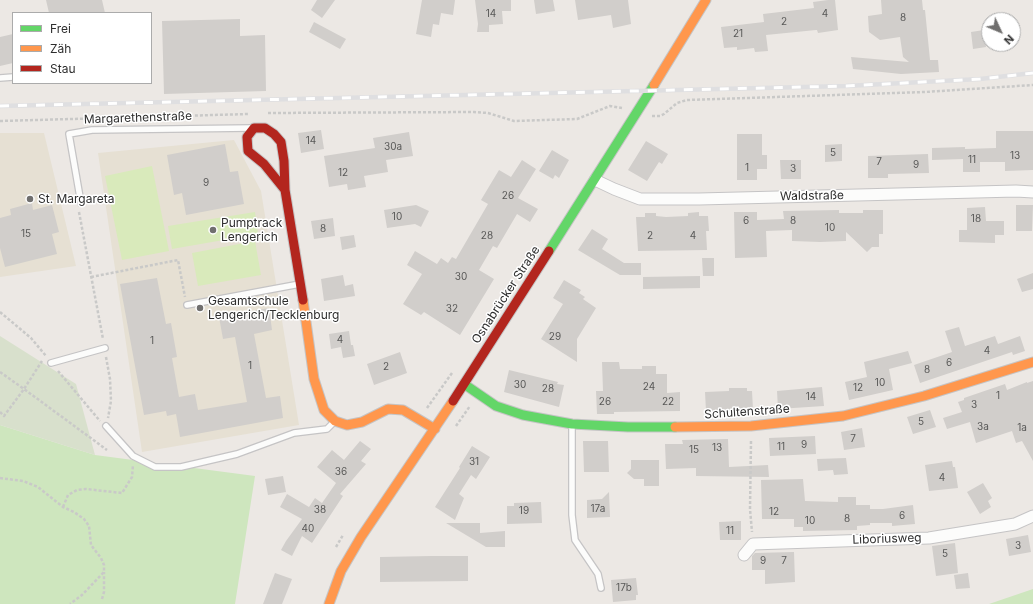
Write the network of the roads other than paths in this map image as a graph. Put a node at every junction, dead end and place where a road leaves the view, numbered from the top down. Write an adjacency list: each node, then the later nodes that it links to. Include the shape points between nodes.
1 (696, 0): 3 (street)
2 (706, 0): 3 (street, Osnabrücker Straße)
3 (697, 15): 7 (street, Osnabrücker Straße)
4 (12, 77): 5 (lane)
5 (0, 78)
6 (254, 128): 8 (street, Margarethenstraße, via 247,137 248,151 264,164); 8 (street, Margarethenstraße, via 265,128 280,142 284,161); 10 (lane, Margarethenstraße, via 92,130 69,134)
7 (595, 180): 9 (street, Waldstraße, via 640,199); 16 (street, Osnabrücker Straße)
8 (285, 190): 11 (street, Margarethenstraße)
9 (1033, 192)
10 (80, 203)
11 (300, 284): 12 (lane); 17 (street, Margarethenstraße, via 314,379 324,410)
12 (187, 305)
13 (105, 348): 15 (lane)
14 (1033, 362): 18 (street, Schultenstraße, via 924,396 843,416 751,426 628,427)
15 (51, 363)
16 (464, 384): 18 (street, Schultenstraße, via 496,406 523,415); 20 (street, Osnabrücker Straße)
17 (335, 421): 19 (lane, via 327,429 294,433 237,454 181,467 154,467 133,456); 20 (street, via 347,425 362,422 388,409 403,410)
18 (572, 424): 23 (lane, via 572,515 575,540 598,574)
19 (106, 426)
20 (435, 429): 24 (street, Osnabrücker Straße, via 361,537 341,571)
21 (1033, 516): 22 (street, Liboriusweg, via 1015,524 929,538 753,544)
22 (744, 554)
23 (601, 588)
24 (329, 604)

